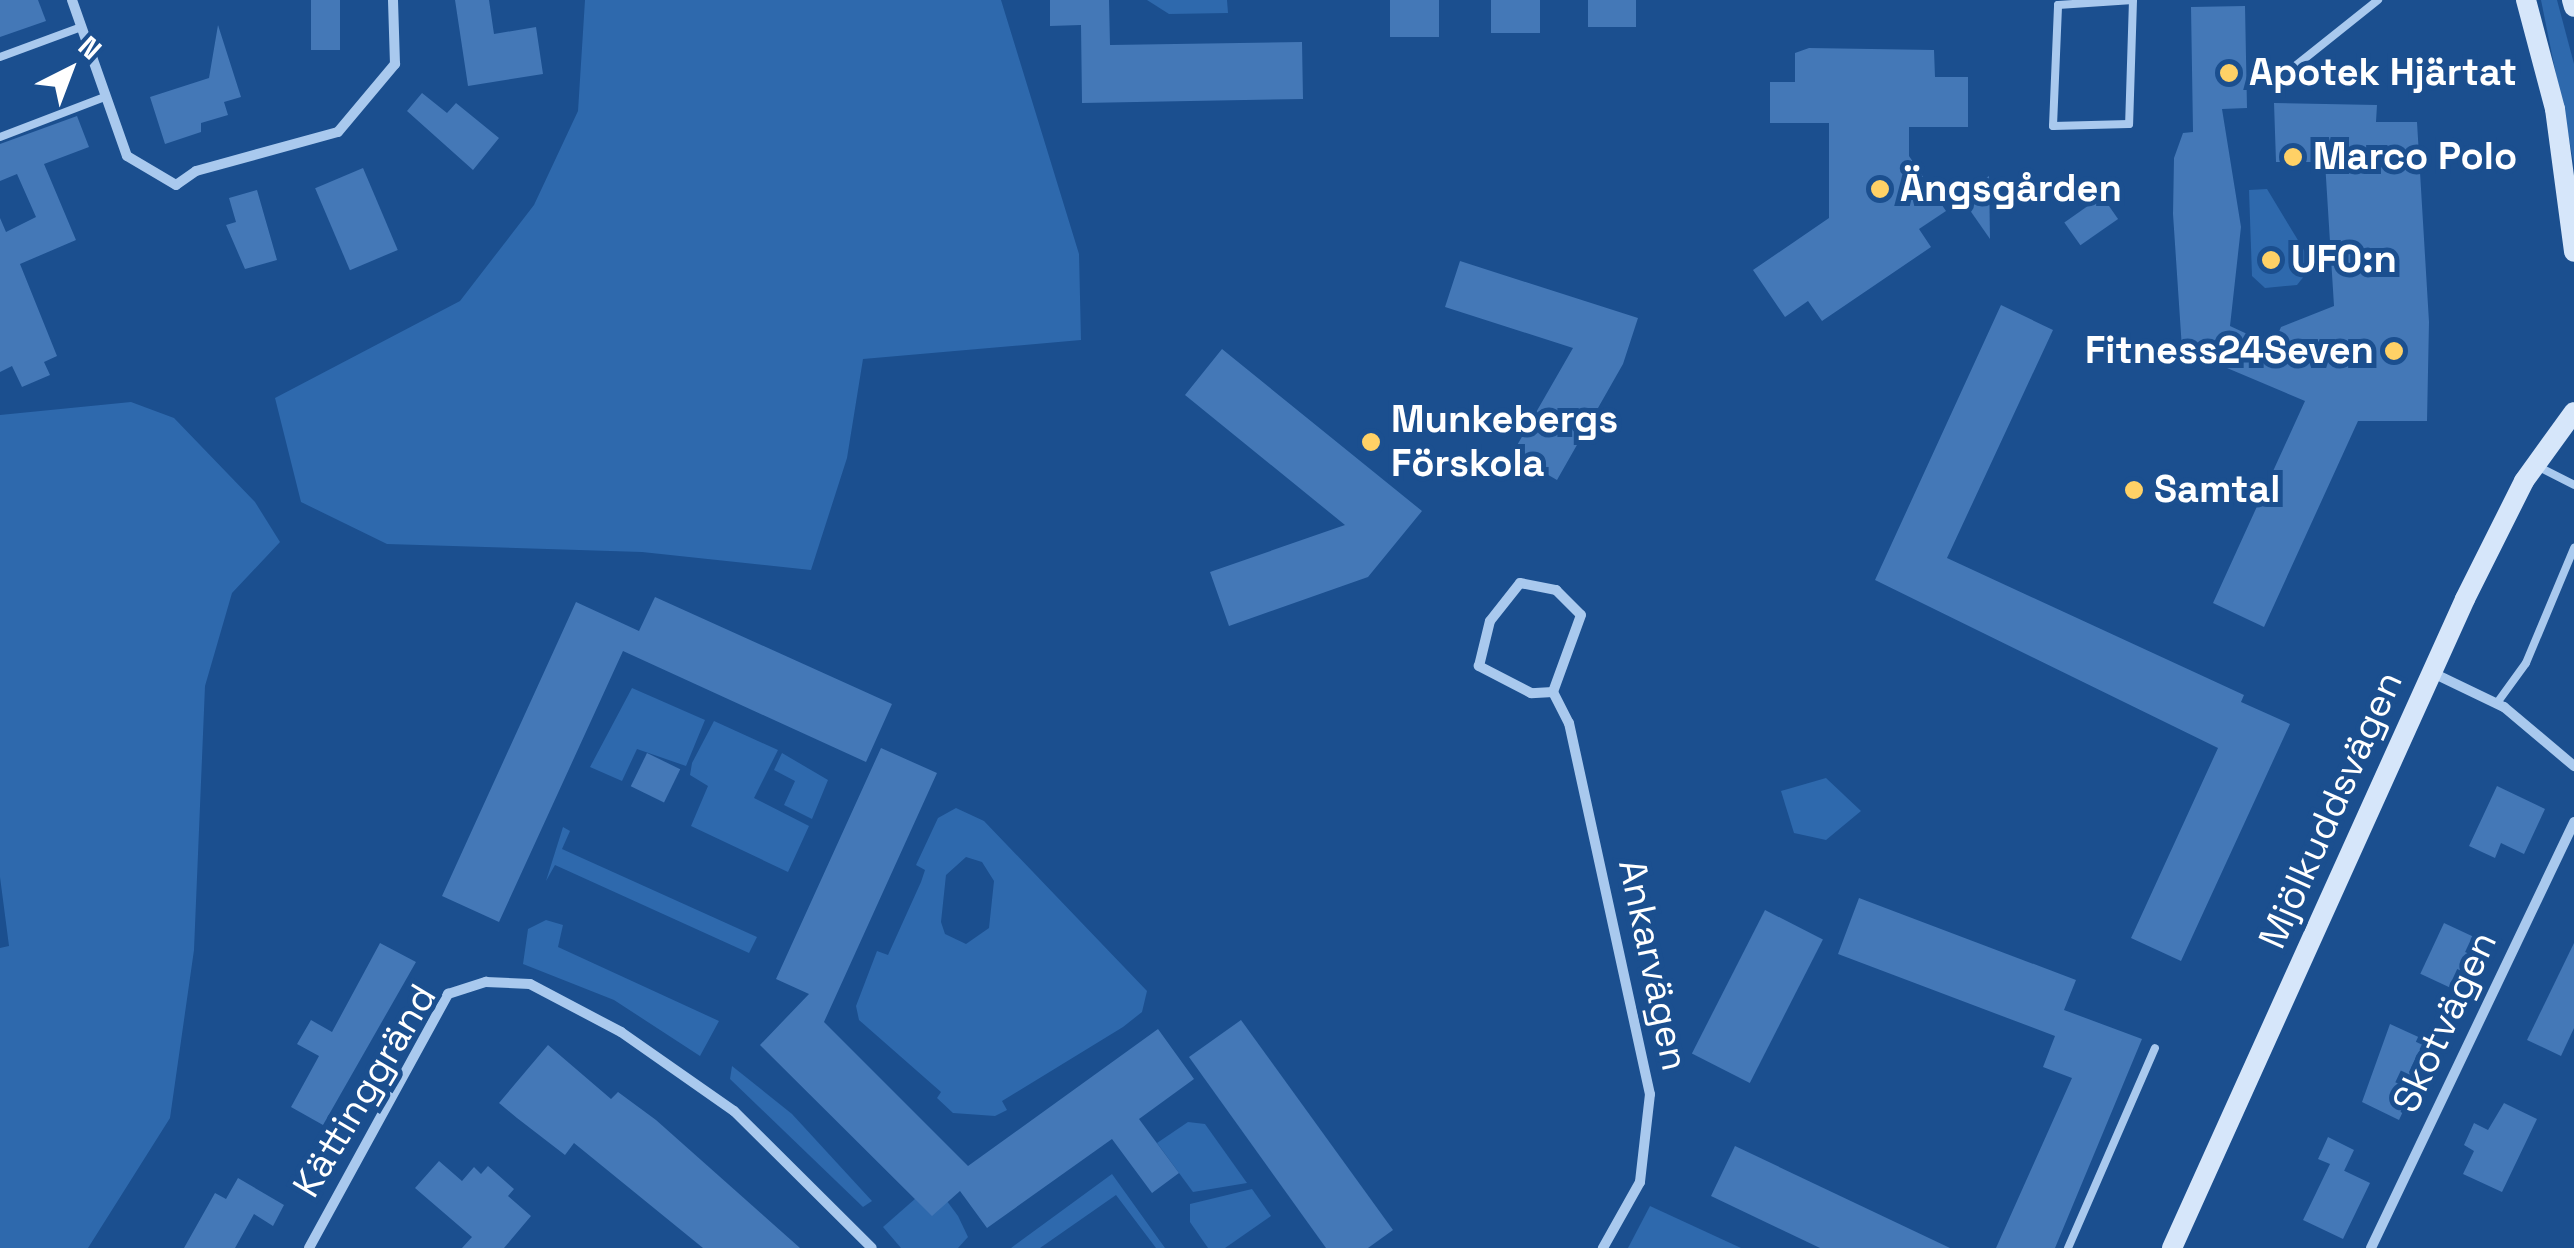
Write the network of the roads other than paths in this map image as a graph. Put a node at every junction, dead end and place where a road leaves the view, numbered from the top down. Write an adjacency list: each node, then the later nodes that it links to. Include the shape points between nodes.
1 (72, 0): 6 (street)
2 (393, 0): 9 (street, via 395,64 338,132 196,171 176,184 126,156)
3 (2133, 0): 3 (lane, via 2129,124 2053,126 2058,5)
4 (2378, 0): 8 (lane)
5 (2526, 0): 11 (street, via 2554,110)
6 (80, 26): 7 (lane); 9 (street)
7 (0, 57)
8 (2289, 71)
9 (105, 97): 10 (lane)
10 (0, 137)
11 (2574, 252)
12 (2574, 412): 13 (street, Mjölkuddsvägen)
13 (2535, 465): 14 (lane); 16 (street, Mjölkuddsvägen)
14 (2574, 486)
15 (2574, 548): 18 (lane, via 2526,663)
16 (2432, 672): 18 (street); 26 (street, Mjölkuddsvägen)
17 (1553, 692): 17 (street, via 1581,615 1556,590 1520,583 1490,621 1478,666 1531,694); 24 (street, Ankarvägen, via 1569,723 1650,1094 1640,1182)
18 (2497, 703): 19 (street)
19 (2574, 766)
20 (2574, 822): 27 (street, Skotvägen)
21 (2156, 1048): 25 (lane)
22 (309, 1248): 23 (street, Kättinggränd, via 448,994 486,982 530,984 621,1032 734,1111)
23 (872, 1248)
24 (1603, 1248)
25 (2068, 1248)
26 (2172, 1248)
27 (2370, 1248)

